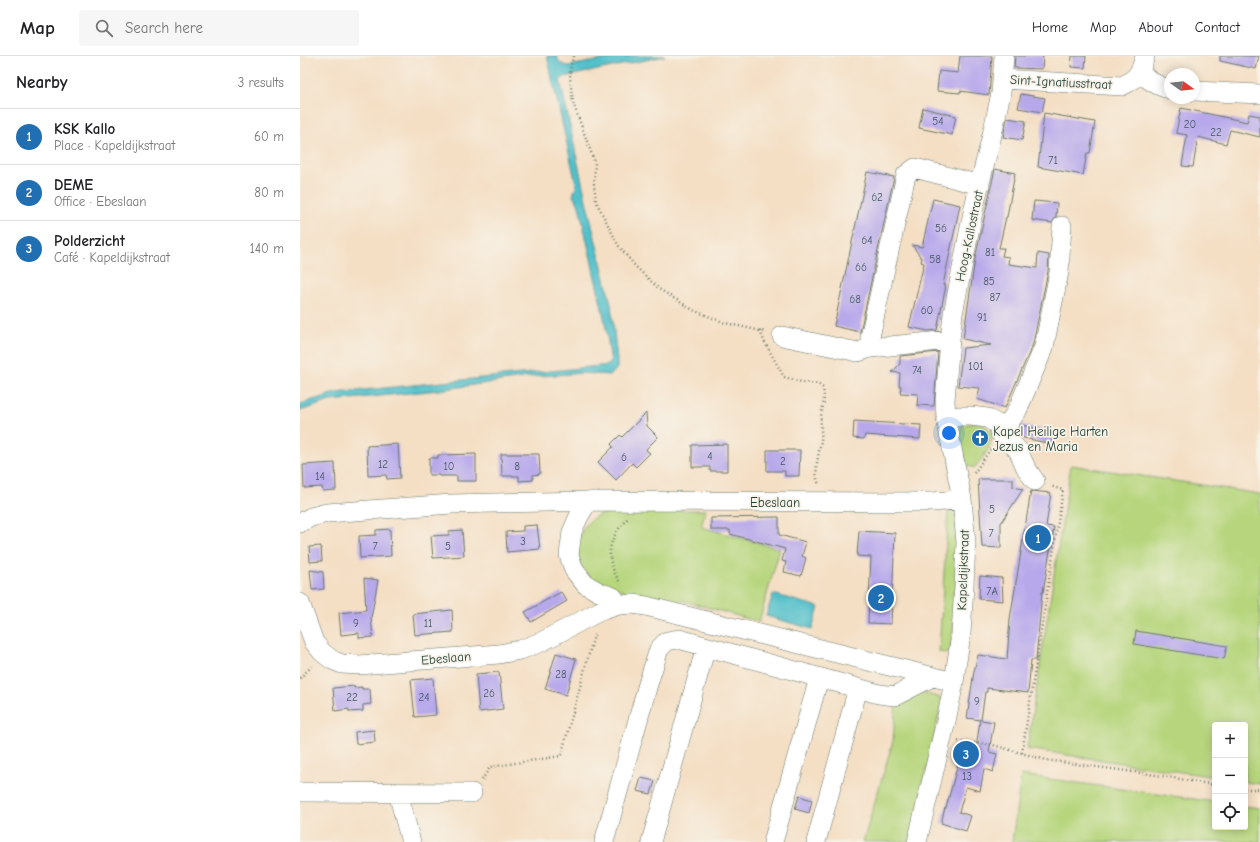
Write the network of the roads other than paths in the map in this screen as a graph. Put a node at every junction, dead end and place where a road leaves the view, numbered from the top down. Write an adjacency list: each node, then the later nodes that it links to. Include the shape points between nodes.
1 (1004, 56): 3 (street, Hoog-Kallostraat)
2 (1142, 65): 3 (street, Sint-Ignatiusstraat, via 1130,82 1122,86); 4 (street, Sint-Ignatiusstraat, via 1157,85)
3 (1003, 79): 7 (street, Hoog-Kallostraat)
4 (1164, 88)
5 (1200, 91): 6 (street)
6 (1260, 94)
7 (980, 185): 10 (street, Hoog-Kallostraat); 11 (street, via 915,168 906,175 870,337)
8 (1062, 226): 13 (street, via 1059,272 1044,346 1017,411)
9 (782, 336): 11 (street, via 858,352)
10 (950, 340): 11 (street); 12 (street, Hoog-Kallostraat)
11 (870, 348)
12 (946, 418): 13 (street, via 987,418 996,424); 15 (street, Kapeldijkstraat)
13 (1001, 434): 14 (street, via 1018,450)
14 (1035, 481)
15 (961, 492): 16 (street, Ebeslaan, via 945,502); 23 (street, Kapeldijkstraat, via 966,543)
16 (588, 501): 17 (street, Ebeslaan, via 452,504 327,513); 19 (street, Ebeslaan, via 572,532 569,554 574,570 585,584)
17 (300, 523)
18 (300, 603): 19 (street, Ebeslaan, via 314,642 322,652 342,664 359,665 520,650 541,642 600,611)
19 (626, 605): 21 (street, Ebeslaan, via 646,606)
20 (706, 647): 22 (street); 29 (street, via 679,639 667,641 659,649); 30 (street)
21 (932, 677): 23 (street, Ebeslaan); 24 (street, via 895,696)
22 (819, 678): 24 (street); 31 (street)
23 (954, 682): 33 (street, Kapeldijkstraat)
24 (858, 688): 32 (street)
25 (300, 792): 26 (street)
26 (398, 793): 27 (street); 28 (street)
27 (472, 793)
28 (411, 842)
29 (604, 842)
30 (651, 842)
31 (772, 842)
32 (816, 842)
33 (917, 842)

